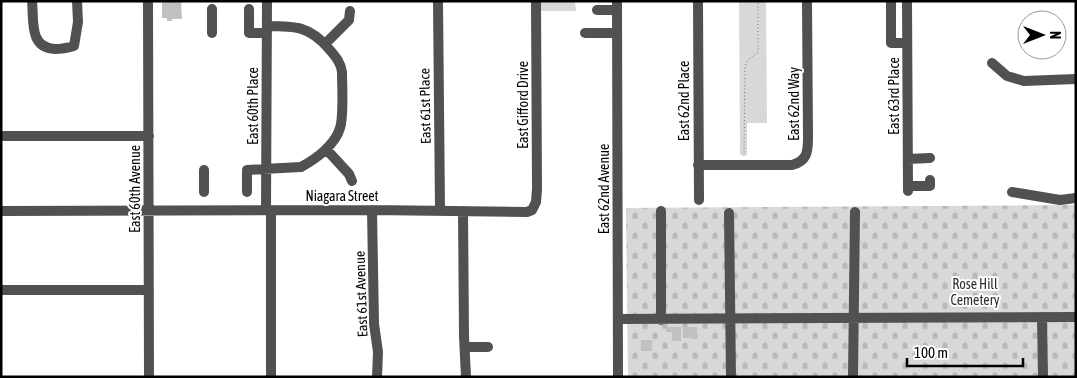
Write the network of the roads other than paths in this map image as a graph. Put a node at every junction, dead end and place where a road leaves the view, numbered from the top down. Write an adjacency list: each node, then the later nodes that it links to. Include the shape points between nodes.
1 (32, 1): 2 (street, via 34,33 38,43 46,49 74,46)
2 (77, 1)
3 (148, 1): 25 (street, East 60th Avenue)
4 (267, 1): 16 (street, East 60th Place)
5 (438, 1): 44 (street, East 61st Place)
6 (536, 1): 39 (street, East Gifford Drive, via 537,188)
7 (698, 1): 29 (street, East 62nd Place)
8 (807, 1): 29 (street, East 62nd Way, via 806,156 792,165)
9 (891, 1): 20 (street, via 891,43)
10 (907, 1): 20 (street, East 63rd Place)
11 (617, 6): 14 (street); 19 (street, East 62nd Avenue)
12 (212, 8): 17 (street)
13 (249, 9): 16 (street, via 249,33)
14 (597, 10)
15 (350, 11): 21 (street, via 349,20)
16 (267, 30): 21 (street, via 293,26 306,30); 31 (street, East 60th Place)
17 (212, 33)
18 (585, 33): 19 (street)
19 (617, 33): 54 (street, East 62nd Avenue)
20 (908, 43): 28 (street, East 63rd Place)
21 (325, 44): 26 (street, via 337,58 342,72 341,126 337,137)
22 (992, 63): 23 (street, via 1006,76 1024,81)
23 (1076, 79)
24 (1, 136): 25 (street)
25 (149, 136): 43 (street, East 60th Avenue)
26 (326, 149): 31 (street, via 301,167); 33 (street, via 350,174)
27 (930, 158): 28 (street)
28 (908, 159): 32 (street, East 63rd Place, via 908,189 930,186)
29 (698, 165): 38 (street, East 62nd Place)
30 (204, 170): 34 (street)
31 (266, 170): 35 (street, via 247,170); 40 (street, East 60th Place)
32 (930, 180)
33 (352, 181)
34 (204, 192)
35 (247, 192)
36 (1012, 192): 37 (street, via 1060,200)
37 (1076, 198)
38 (699, 200)
39 (534, 208): 45 (street, Niagara Street, via 527,212)
40 (268, 210): 41 (street, Niagara Street); 43 (street, Niagara Street); 60 (street, East 60th Place)
41 (372, 210): 44 (street, Niagara Street); 61 (street, East 61st Avenue)
42 (1, 211): 43 (street, Niagara Street)
43 (149, 211): 50 (street, East 60th Avenue)
44 (440, 211): 45 (street, Niagara Street)
45 (463, 211): 57 (street)
46 (661, 211): 56 (street)
47 (855, 212): 53 (street)
48 (729, 213): 55 (street)
49 (1, 290): 50 (street)
50 (149, 290): 59 (street, East 60th Avenue)
51 (1042, 317): 52 (street); 53 (street); 66 (street)
52 (1076, 317)
53 (854, 318): 55 (street); 65 (street)
54 (618, 319): 56 (street); 63 (street, East 62nd Avenue)
55 (730, 319): 56 (street); 64 (street)
56 (661, 320)
57 (465, 347): 58 (street); 62 (street)
58 (488, 347)
59 (149, 377)
60 (271, 377)
61 (377, 377)
62 (466, 377)
63 (618, 377)
64 (732, 377)
65 (853, 377)
66 (1043, 377)

